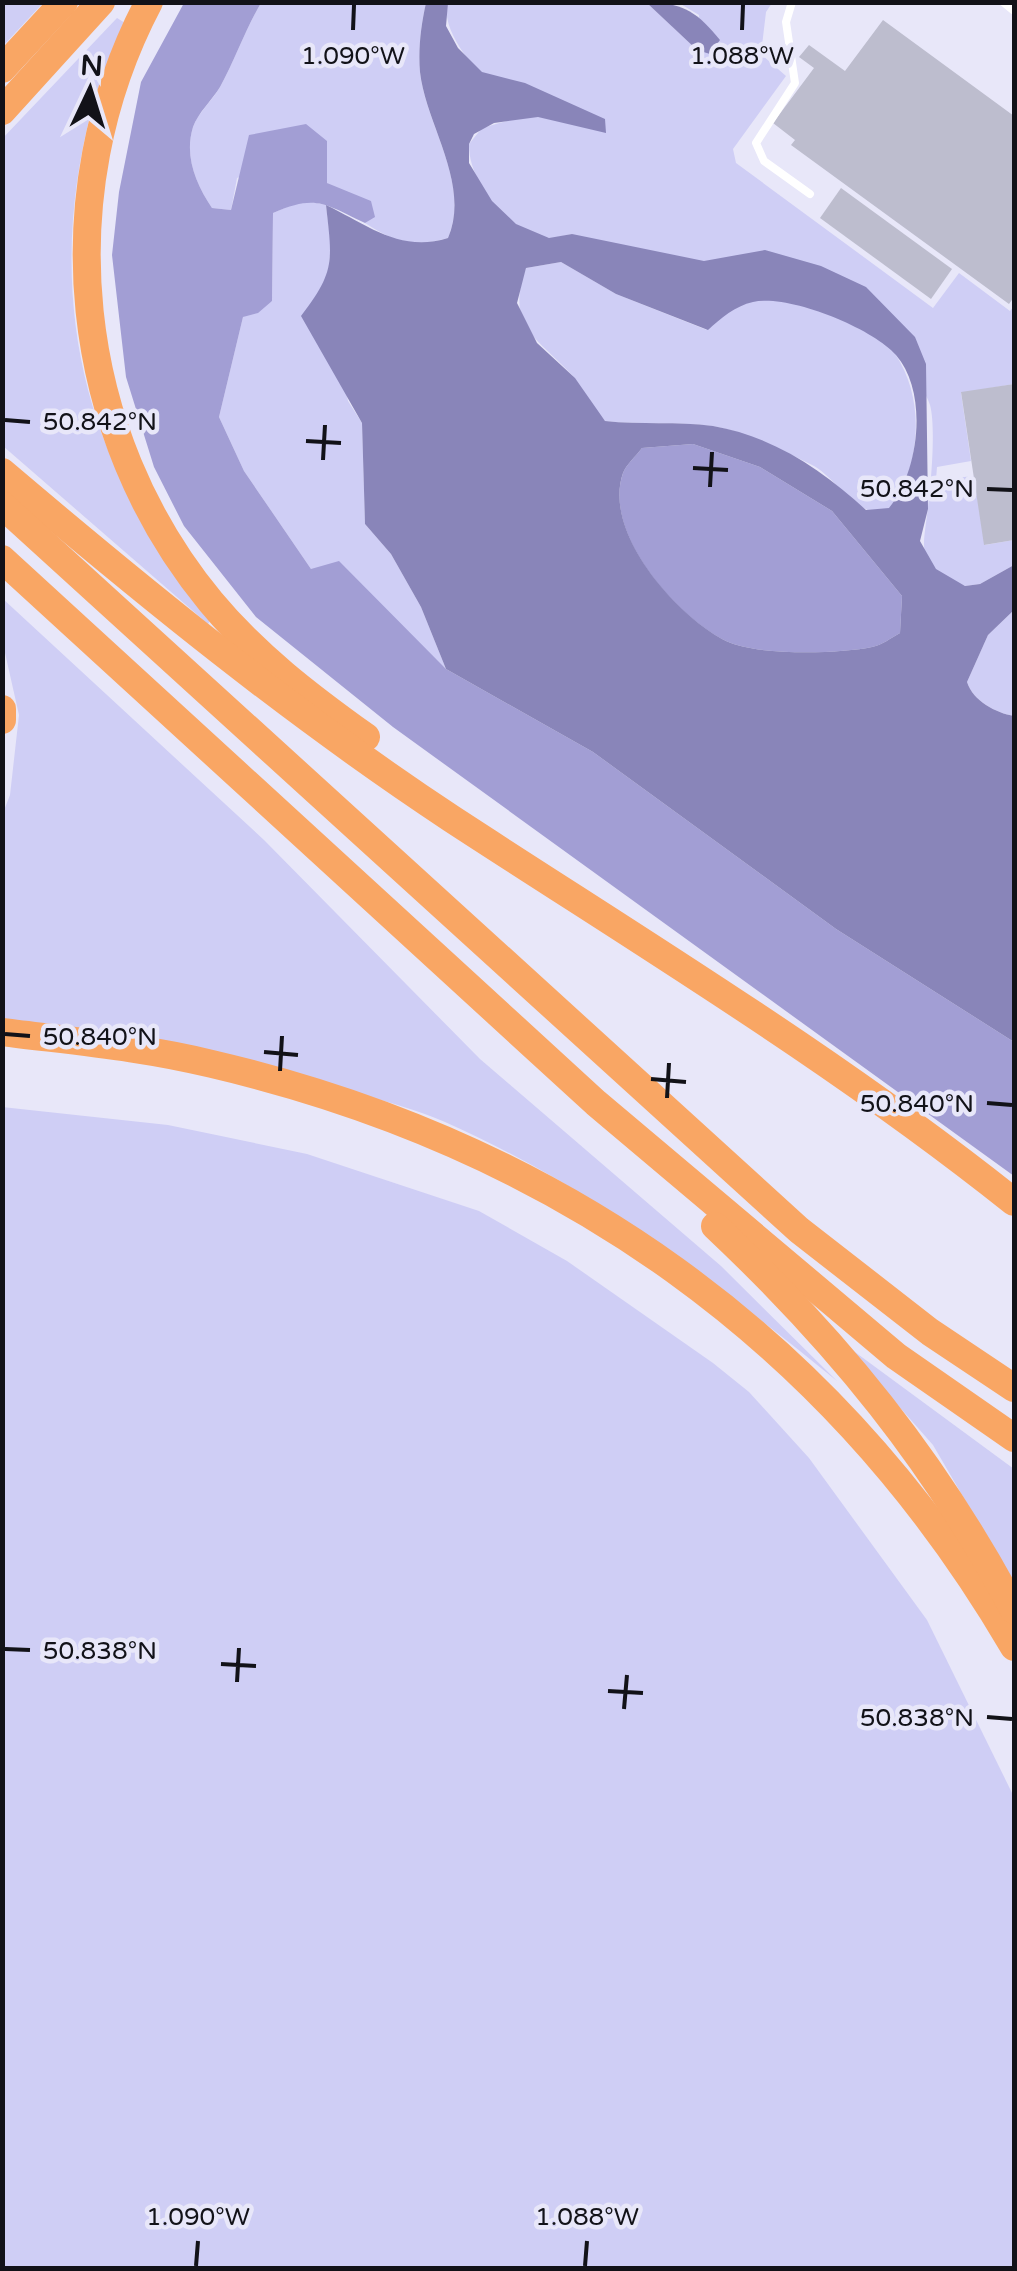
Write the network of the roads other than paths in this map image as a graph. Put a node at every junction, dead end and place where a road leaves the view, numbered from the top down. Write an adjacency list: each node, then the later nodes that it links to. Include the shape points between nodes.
1 (64, 2): 7 (highway)
2 (101, 2): 8 (highway)
3 (148, 2): 15 (highway, via 103,117 85,234 98,368 132,476 180,561 238,632 292,681 514,844)
4 (792, 2): 9 (lane, via 786,22 794,83 756,143 764,161)
5 (1002, 2): 6 (lane)
6 (1014, 11)
7 (2, 69)
8 (2, 111)
9 (810, 194)
10 (2, 472): 15 (highway, via 246,673)
11 (2, 505): 19 (highway, via 799,1230)
12 (2, 560): 17 (highway)
13 (2, 709): 14 (highway)
14 (2, 720)
15 (548, 879): 18 (highway, via 912,1121)
16 (2, 1032): 22 (highway, via 208,1062 292,1084 497,1163 646,1246 802,1374 887,1466 978,1584)
17 (596, 1103): 20 (highway, via 896,1356); 21 (highway, via 879,1397 967,1521)
18 (1014, 1202)
19 (1014, 1388)
20 (1014, 1438)
21 (1014, 1610)
22 (1014, 1647)

